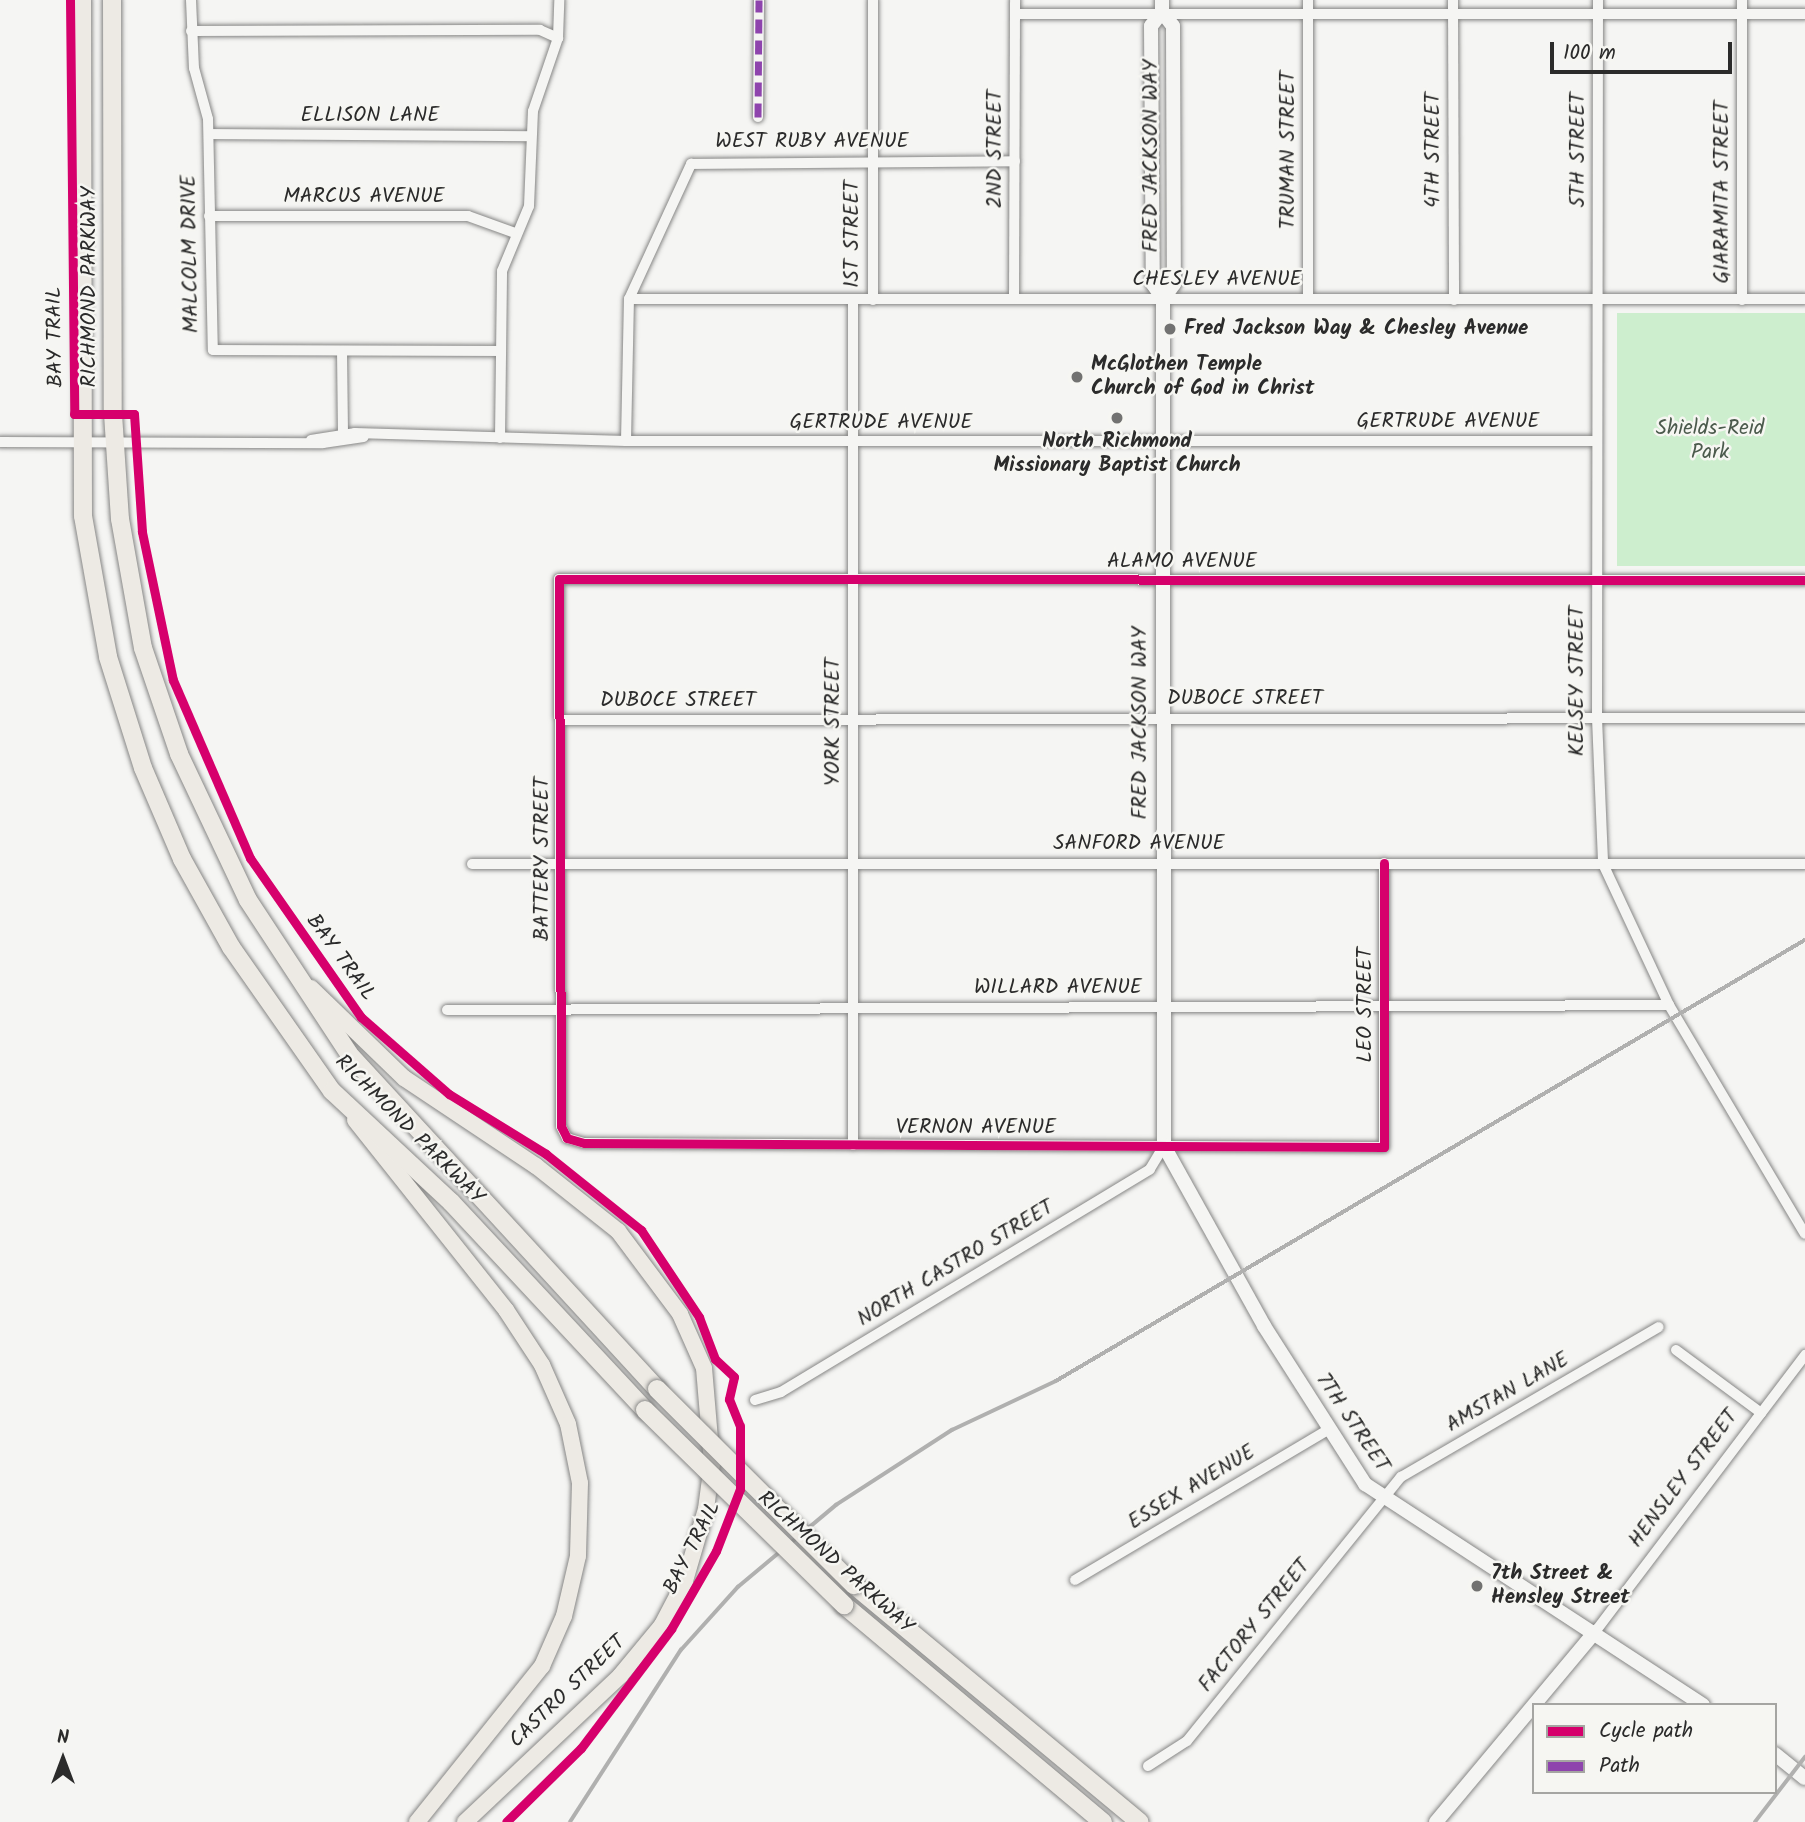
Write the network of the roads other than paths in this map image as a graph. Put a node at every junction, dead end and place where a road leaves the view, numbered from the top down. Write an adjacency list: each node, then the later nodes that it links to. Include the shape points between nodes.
1 (82, 0): 43 (highway, RICHMOND PARKWAY)
2 (112, 0): 44 (highway, RICHMOND PARKWAY)
3 (191, 0): 19 (street, MALCOLM DRIVE)
4 (559, 0): 20 (street)
5 (759, 0): 21 (street)
6 (873, 0): 24 (street, 1ST STREET)
7 (1015, 0): 15 (street, 2ND STREET)
8 (1308, 0): 13 (street, TRUMAN STREET)
9 (1453, 0): 14 (street, 4TH STREET)
10 (1598, 0): 16 (street, 5TH STREET)
11 (1742, 0): 17 (street, GIARAMITA STREET)
12 (1162, 6): 13 (street); 15 (street); 30 (street, FRED JACKSON WAY, via 1151,26 1153,284); 30 (street, FRED JACKSON WAY, via 1173,26 1174,270 1174,284)
13 (1308, 13): 14 (street); 31 (street, TRUMAN STREET)
14 (1453, 13): 16 (street); 36 (street, 4TH STREET)
15 (1015, 14): 25 (street, 2ND STREET)
16 (1598, 14): 17 (street); 32 (street, 5TH STREET)
17 (1742, 14): 18 (street); 37 (street, GIARAMITA STREET)
18 (1805, 14)
19 (191, 31): 20 (street, via 540,30); 22 (street, MALCOLM DRIVE)
20 (558, 38): 23 (street, via 533,111)
21 (758, 117)
22 (209, 134): 23 (street, ELLISON LANE); 26 (street, MALCOLM DRIVE)
23 (531, 136): 27 (street, via 529,206)
24 (872, 160): 25 (street, WEST RUBY AVENUE); 28 (street, WEST RUBY AVENUE, via 691,164); 35 (street, 1ST STREET)
25 (1015, 161): 29 (street, 2ND STREET)
26 (209, 216): 27 (street, MARCUS AVENUE, via 468,216); 38 (street, MALCOLM DRIVE, via 213,350)
27 (515, 233): 39 (street, via 502,271)
28 (629, 299): 34 (street, CHESLEY AVENUE); 46 (street, WEST RUBY AVENUE)
29 (1014, 299): 30 (street, CHESLEY AVENUE); 35 (street, CHESLEY AVENUE)
30 (1163, 299): 31 (street, CHESLEY AVENUE); 50 (street, FRED JACKSON WAY)
31 (1308, 299): 36 (street, CHESLEY AVENUE)
32 (1598, 299): 36 (street, CHESLEY AVENUE); 37 (street, CHESLEY AVENUE); 47 (street, KELSEY STREET)
33 (1805, 299): 37 (street, CHESLEY AVENUE)
34 (853, 300): 35 (street, CHESLEY AVENUE); 49 (street, YORK STREET)
35 (873, 300)
36 (1454, 300)
37 (1742, 300)
38 (342, 351): 39 (street, MALCOLM DRIVE); 40 (street)
39 (499, 351): 42 (street)
40 (343, 434): 41 (street); 45 (street)
41 (364, 437): 42 (street, GERTRUDE AVENUE); 45 (street, via 334,443)
42 (500, 438): 46 (street, GERTRUDE AVENUE)
43 (83, 440): 44 (street); 48 (street); 75 (highway, RICHMOND PARKWAY, via 83,516 97,604 120,700 144,768 182,859 231,947)
44 (115, 440): 45 (street); 68 (highway, RICHMOND PARKWAY, via 124,550 156,691 230,867)
45 (311, 440)
46 (626, 441): 49 (street, GERTRUDE AVENUE)
47 (1597, 441): 50 (street, GERTRUDE AVENUE); 53 (street, KELSEY STREET)
48 (0, 442)
49 (853, 442): 50 (street, GERTRUDE AVENUE); 52 (street, YORK STREET)
50 (1161, 442): 54 (street, FRED JACKSON WAY)
51 (559, 579): 52 (street, ALAMO AVENUE); 59 (street, BATTERY STREET)
52 (854, 579): 54 (street, ALAMO AVENUE); 60 (street, YORK STREET)
53 (1598, 579): 54 (street, ALAMO AVENUE); 55 (street, ALAMO AVENUE); 56 (street, KELSEY STREET)
54 (1161, 580): 58 (street, FRED JACKSON WAY)
55 (1805, 580)
56 (1597, 718): 57 (street, DUBOCE STREET); 58 (street, DUBOCE STREET); 66 (street, KELSEY STREET)
57 (1805, 718)
58 (1162, 719): 60 (street, DUBOCE STREET); 62 (street, FRED JACKSON WAY)
59 (560, 720): 60 (street, DUBOCE STREET); 65 (street, BATTERY STREET)
60 (852, 720): 61 (street, YORK STREET)
61 (853, 863): 62 (street, SANFORD AVENUE); 65 (street, SANFORD AVENUE); 73 (street, YORK STREET)
62 (1163, 863): 63 (street, SANFORD AVENUE); 70 (street, FRED JACKSON WAY)
63 (1384, 863): 66 (street, SANFORD AVENUE); 72 (street, LEO STREET)
64 (472, 864): 65 (street, SANFORD AVENUE)
65 (560, 864): 71 (street, BATTERY STREET)
66 (1603, 864): 67 (street, SANFORD AVENUE); 69 (street, KELSEY STREET)
67 (1805, 864)
68 (292, 969): 97 (main road, CASTRO STREET, via 404,1078 536,1166 618,1231 680,1314 705,1368 712,1464 706,1509 685,1581 662,1625 620,1676); 99 (highway, RICHMOND PARKWAY, bridge, via 349,1054 657,1389 854,1585)
69 (1669, 1005): 72 (street, WILLARD AVENUE); 80 (street)
70 (1162, 1007): 72 (street, WILLARD AVENUE); 73 (street, WILLARD AVENUE); 78 (street, FRED JACKSON WAY)
71 (561, 1008): 73 (street, WILLARD AVENUE); 74 (street, WILLARD AVENUE); 76 (street, BATTERY STREET, via 561,1126)
72 (1384, 1008): 79 (street, LEO STREET)
73 (853, 1009): 77 (street, YORK STREET)
74 (447, 1010)
75 (332, 1091): 96 (main road, CASTRO STREET, via 506,1310 542,1365 568,1424 580,1483 578,1556 564,1616 542,1666); 98 (highway, RICHMOND PARKWAY, bridge, via 451,1202 645,1409 844,1605)
76 (568, 1138): 77 (street, VERNON AVENUE, via 583,1143)
77 (853, 1145): 78 (street, VERNON AVENUE)
78 (1164, 1146): 79 (street, VERNON AVENUE); 84 (street, NORTH CASTRO STREET, via 1150,1169 781,1392); 86 (street, 7TH STREET)
79 (1384, 1147)
80 (1805, 1234)
81 (1659, 1327): 87 (street, AMSTAN LANE, via 1401,1477)
82 (1676, 1350): 85 (street)
83 (1805, 1355): 85 (street, HENSLEY STREET)
84 (755, 1400)
85 (1761, 1413): 89 (street, HENSLEY STREET)
86 (1328, 1430): 87 (street, 7TH STREET); 88 (street, ESSEX AVENUE)
87 (1381, 1499): 89 (street, 7TH STREET); 94 (street, FACTORY STREET, via 1186,1741)
88 (1075, 1580)
89 (1595, 1632): 90 (street, HENSLEY STREET); 91 (street, 7TH STREET)
90 (1536, 1703)
91 (1700, 1703)
92 (1532, 1707): 100 (street, HENSLEY STREET)
93 (1777, 1756): 95 (street)
94 (1148, 1766)
95 (1805, 1778)
96 (417, 1822)
97 (465, 1822)
98 (1103, 1822)
99 (1139, 1822)
100 (1436, 1822)

